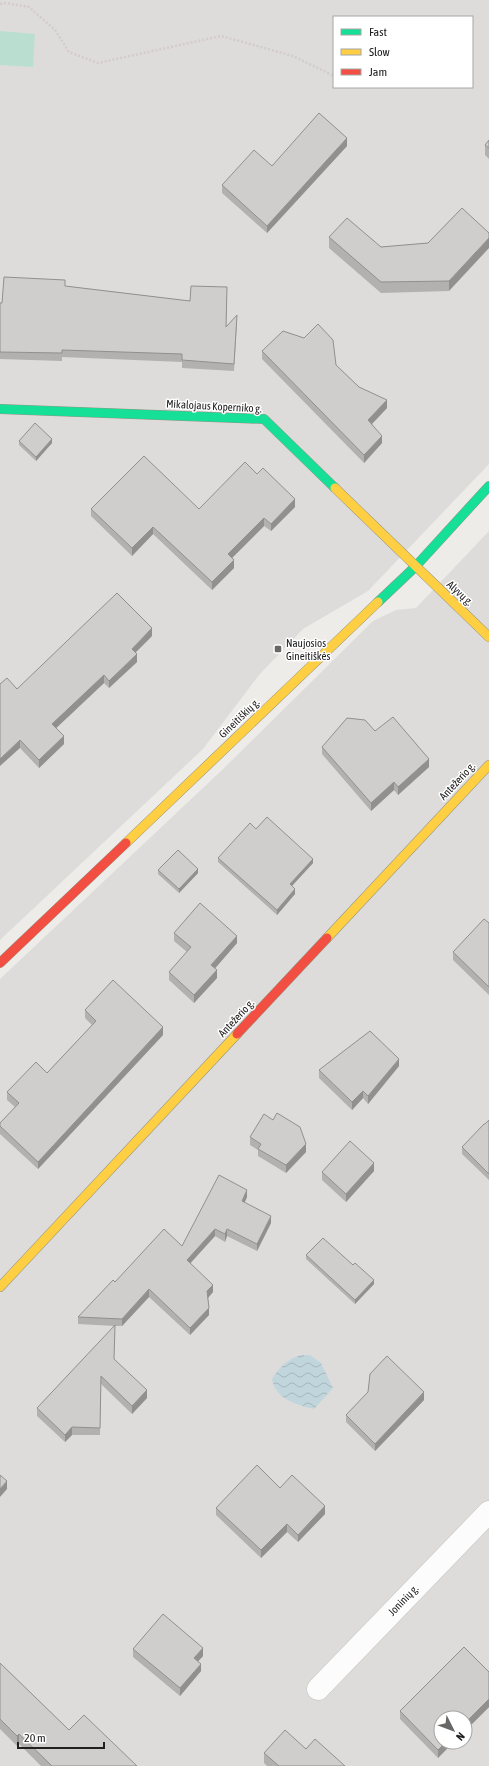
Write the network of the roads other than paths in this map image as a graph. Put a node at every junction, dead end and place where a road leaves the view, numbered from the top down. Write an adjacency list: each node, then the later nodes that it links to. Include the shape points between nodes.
1 (0, 410): 3 (street, Mikalojaus Koperniko g., via 264,419)
2 (489, 486): 3 (street, Gineitiškių g.)
3 (414, 567): 4 (street, Alyvų g.); 6 (street, Gineitiškių g.)
4 (489, 637)
5 (489, 765): 7 (street, Antežerio g.)
6 (0, 963)
7 (0, 1287)
8 (489, 1512): 9 (street, Joninių g.)
9 (318, 1689)

